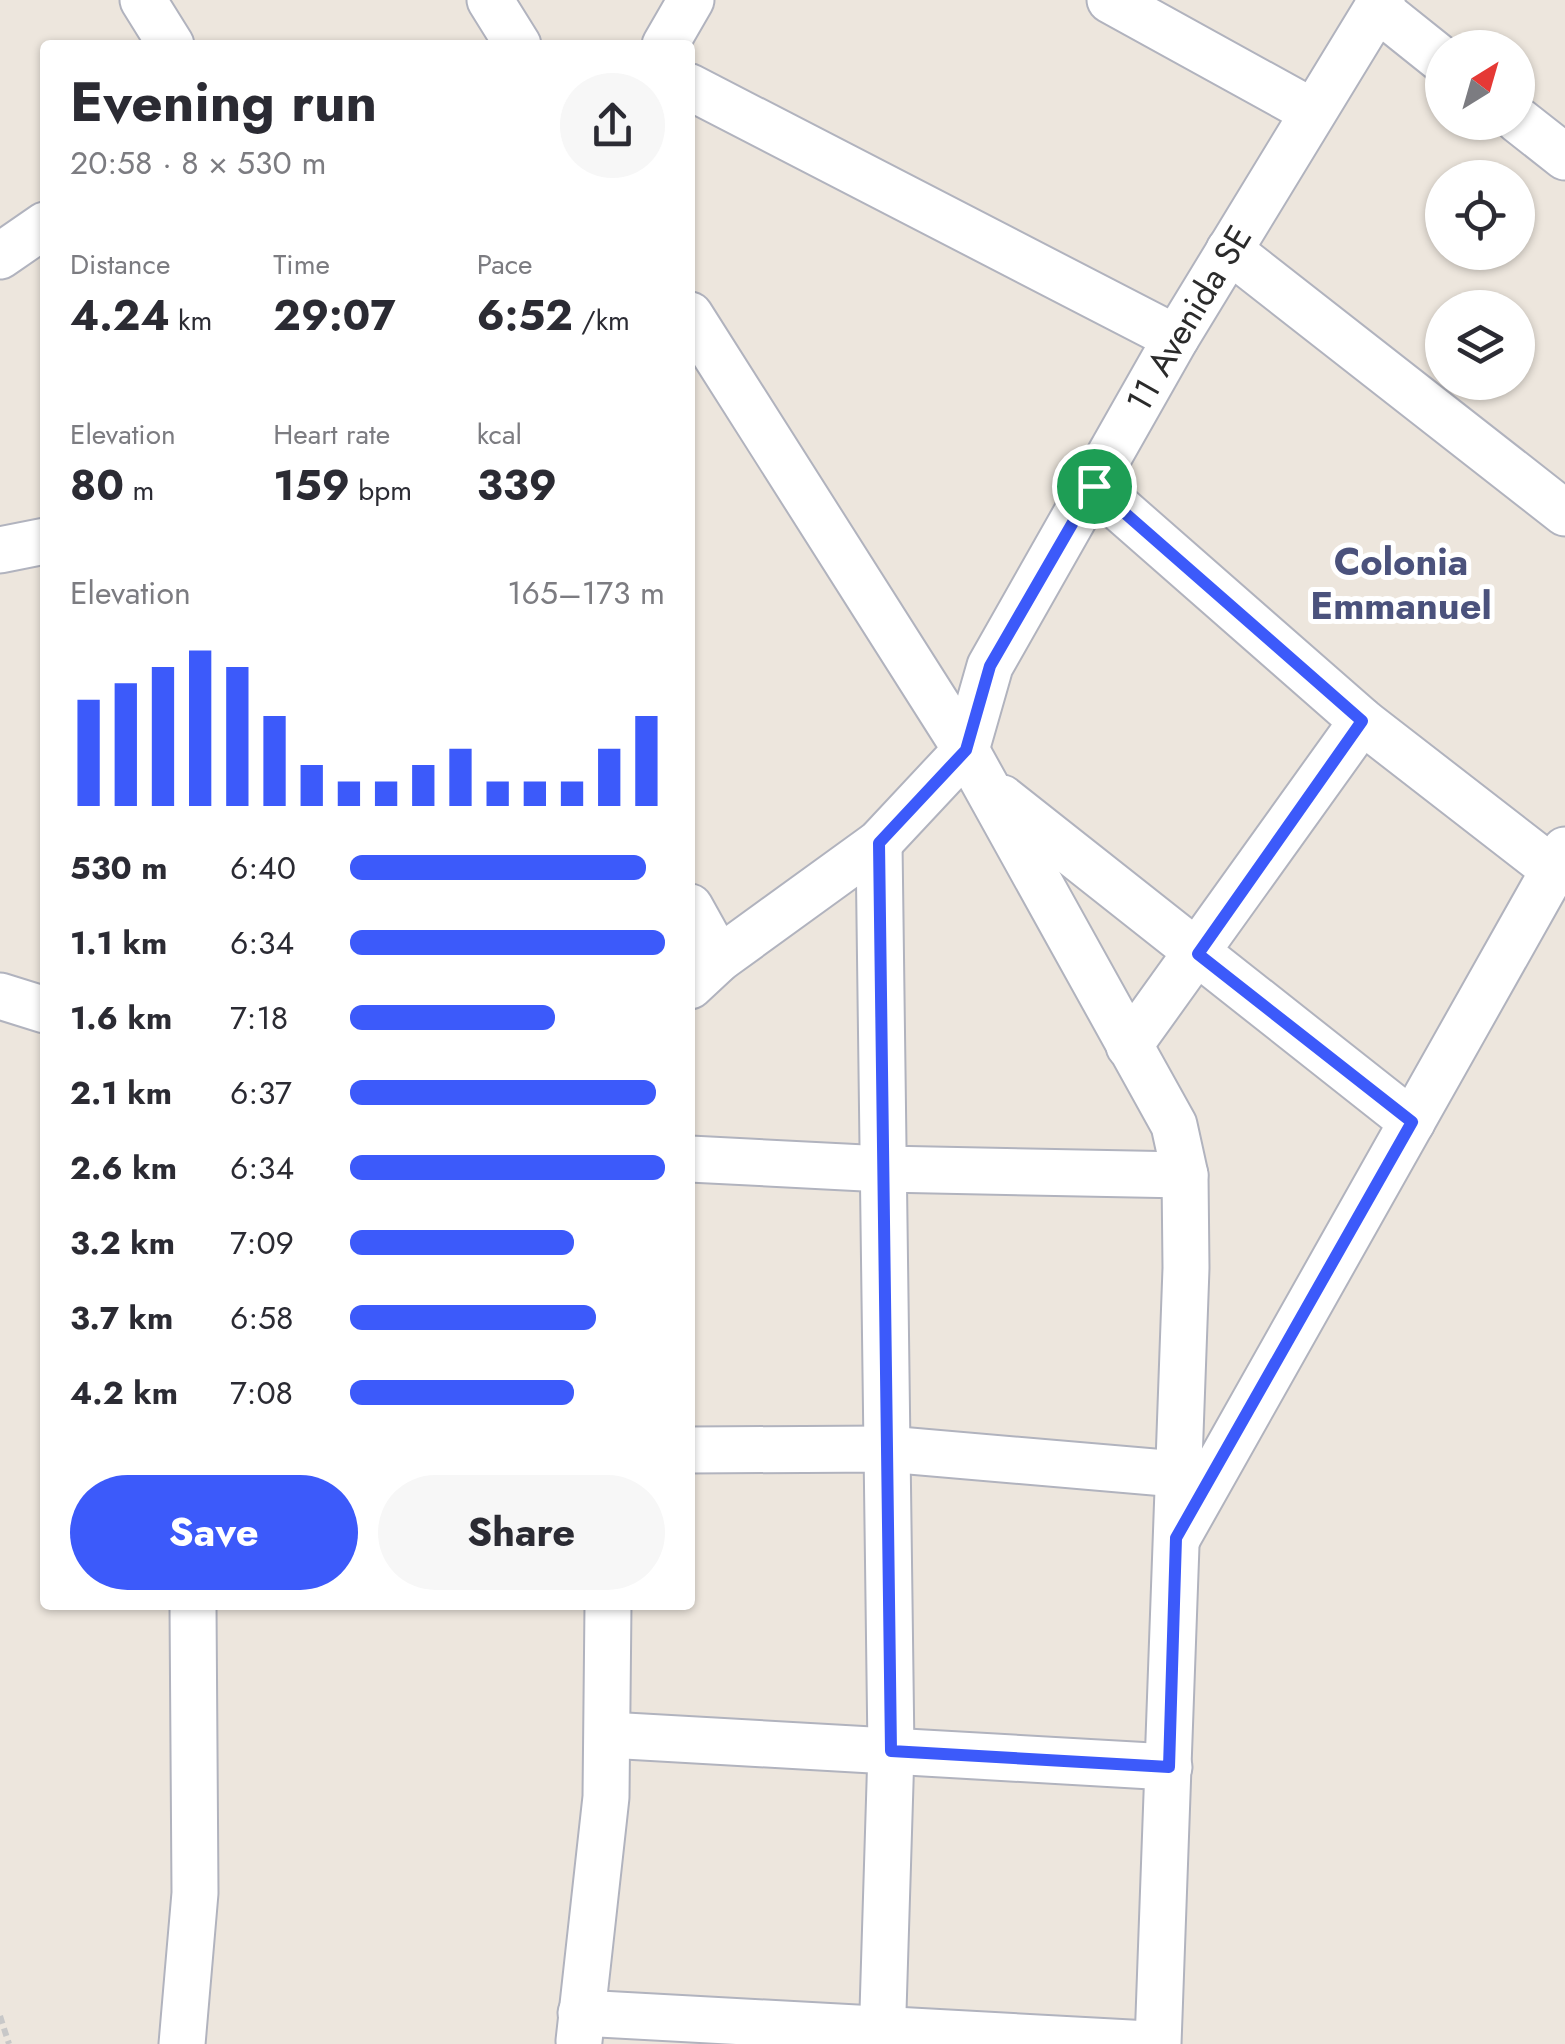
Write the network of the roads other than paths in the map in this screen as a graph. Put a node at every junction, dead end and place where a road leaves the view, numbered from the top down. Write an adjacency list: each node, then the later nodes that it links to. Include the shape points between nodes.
1 (143, 0): 6 (street)
2 (490, 0): 7 (street)
3 (691, 0): 8 (street)
4 (1110, 0): 11 (street)
5 (1380, 4): 9 (street); 11 (street, 11 Avenida SE)
6 (167, 40)
7 (515, 40)
8 (668, 40)
9 (1425, 45)
10 (695, 90): 18 (street)
11 (1313, 112): 15 (street, 11 Avenida SE)
12 (1535, 133): 13 (street)
13 (1565, 157)
14 (40, 228): 16 (street)
15 (1229, 250): 18 (street, 11 Avenida SE); 20 (street)
16 (0, 256)
17 (695, 323): 24 (street)
18 (1176, 338): 19 (street, 11 Avenida SE)
19 (1094, 486): 23 (street); 24 (street, 11 Avenida SE, via 990,666)
20 (1565, 512)
21 (40, 542): 22 (street)
22 (0, 550)
23 (1362, 721): 26 (street); 28 (street)
24 (976, 767): 25 (street, 11 Avenida SE); 28 (street); 32 (street)
25 (879, 843): 29 (street, 11 Avenida SE); 35 (street)
26 (1559, 860): 33 (street)
27 (695, 929): 29 (street)
28 (1198, 954): 32 (street); 33 (street)
29 (705, 973)
30 (0, 996): 31 (street)
31 (40, 1008)
32 (1129, 1046): 36 (street, via 1174,1125)
33 (1412, 1122): 40 (street)
34 (695, 1159): 35 (street)
35 (884, 1169): 36 (street); 38 (street)
36 (1184, 1176): 39 (street)
37 (695, 1450): 38 (street)
38 (887, 1450): 39 (street); 44 (street)
39 (1177, 1474): 40 (street)
40 (1176, 1538): 45 (street)
41 (192, 1610): 48 (street, via 195,1894)
42 (608, 1610): 43 (street)
43 (608, 1735): 44 (street); 46 (street)
44 (891, 1751): 45 (street); 47 (street)
45 (1169, 1767): 50 (street)
46 (580, 2029): 47 (street)
47 (883, 2037): 49 (street)
48 (182, 2044)
49 (1149, 2044)
50 (1158, 2044)

